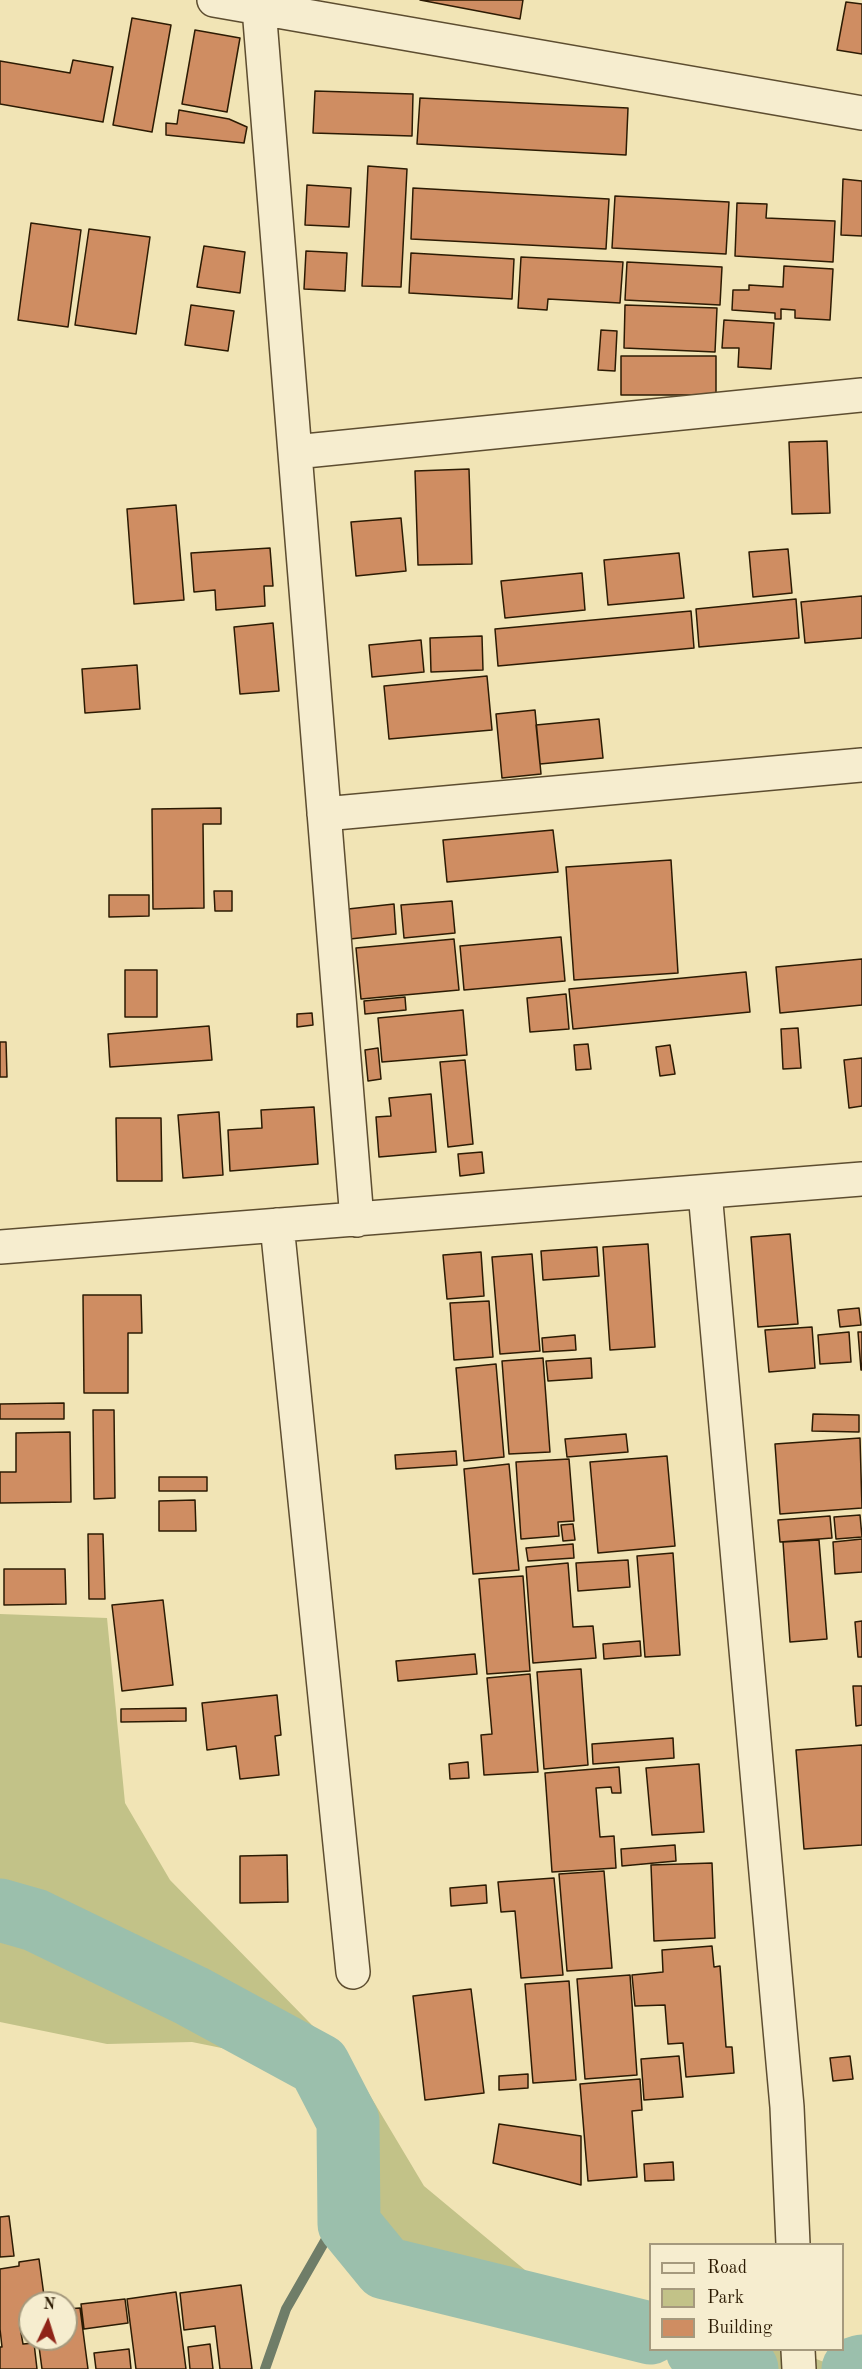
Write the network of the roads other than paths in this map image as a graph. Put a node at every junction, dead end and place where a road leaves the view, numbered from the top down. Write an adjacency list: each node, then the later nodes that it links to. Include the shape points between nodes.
1 (214, 0): 2 (street)
2 (260, 8): 3 (street); 5 (street)
3 (862, 113)
4 (862, 395): 5 (street)
5 (295, 452): 7 (street)
6 (862, 765): 7 (street)
7 (324, 814): 10 (street)
8 (862, 1179): 9 (street)
9 (705, 1192): 10 (street); 14 (street, via 787,2107)
10 (357, 1220): 11 (street)
11 (277, 1225): 12 (street); 13 (street)
12 (0, 1247)
13 (353, 1972)
14 (793, 2243)
15 (798, 2351): 16 (street)
16 (799, 2369)

